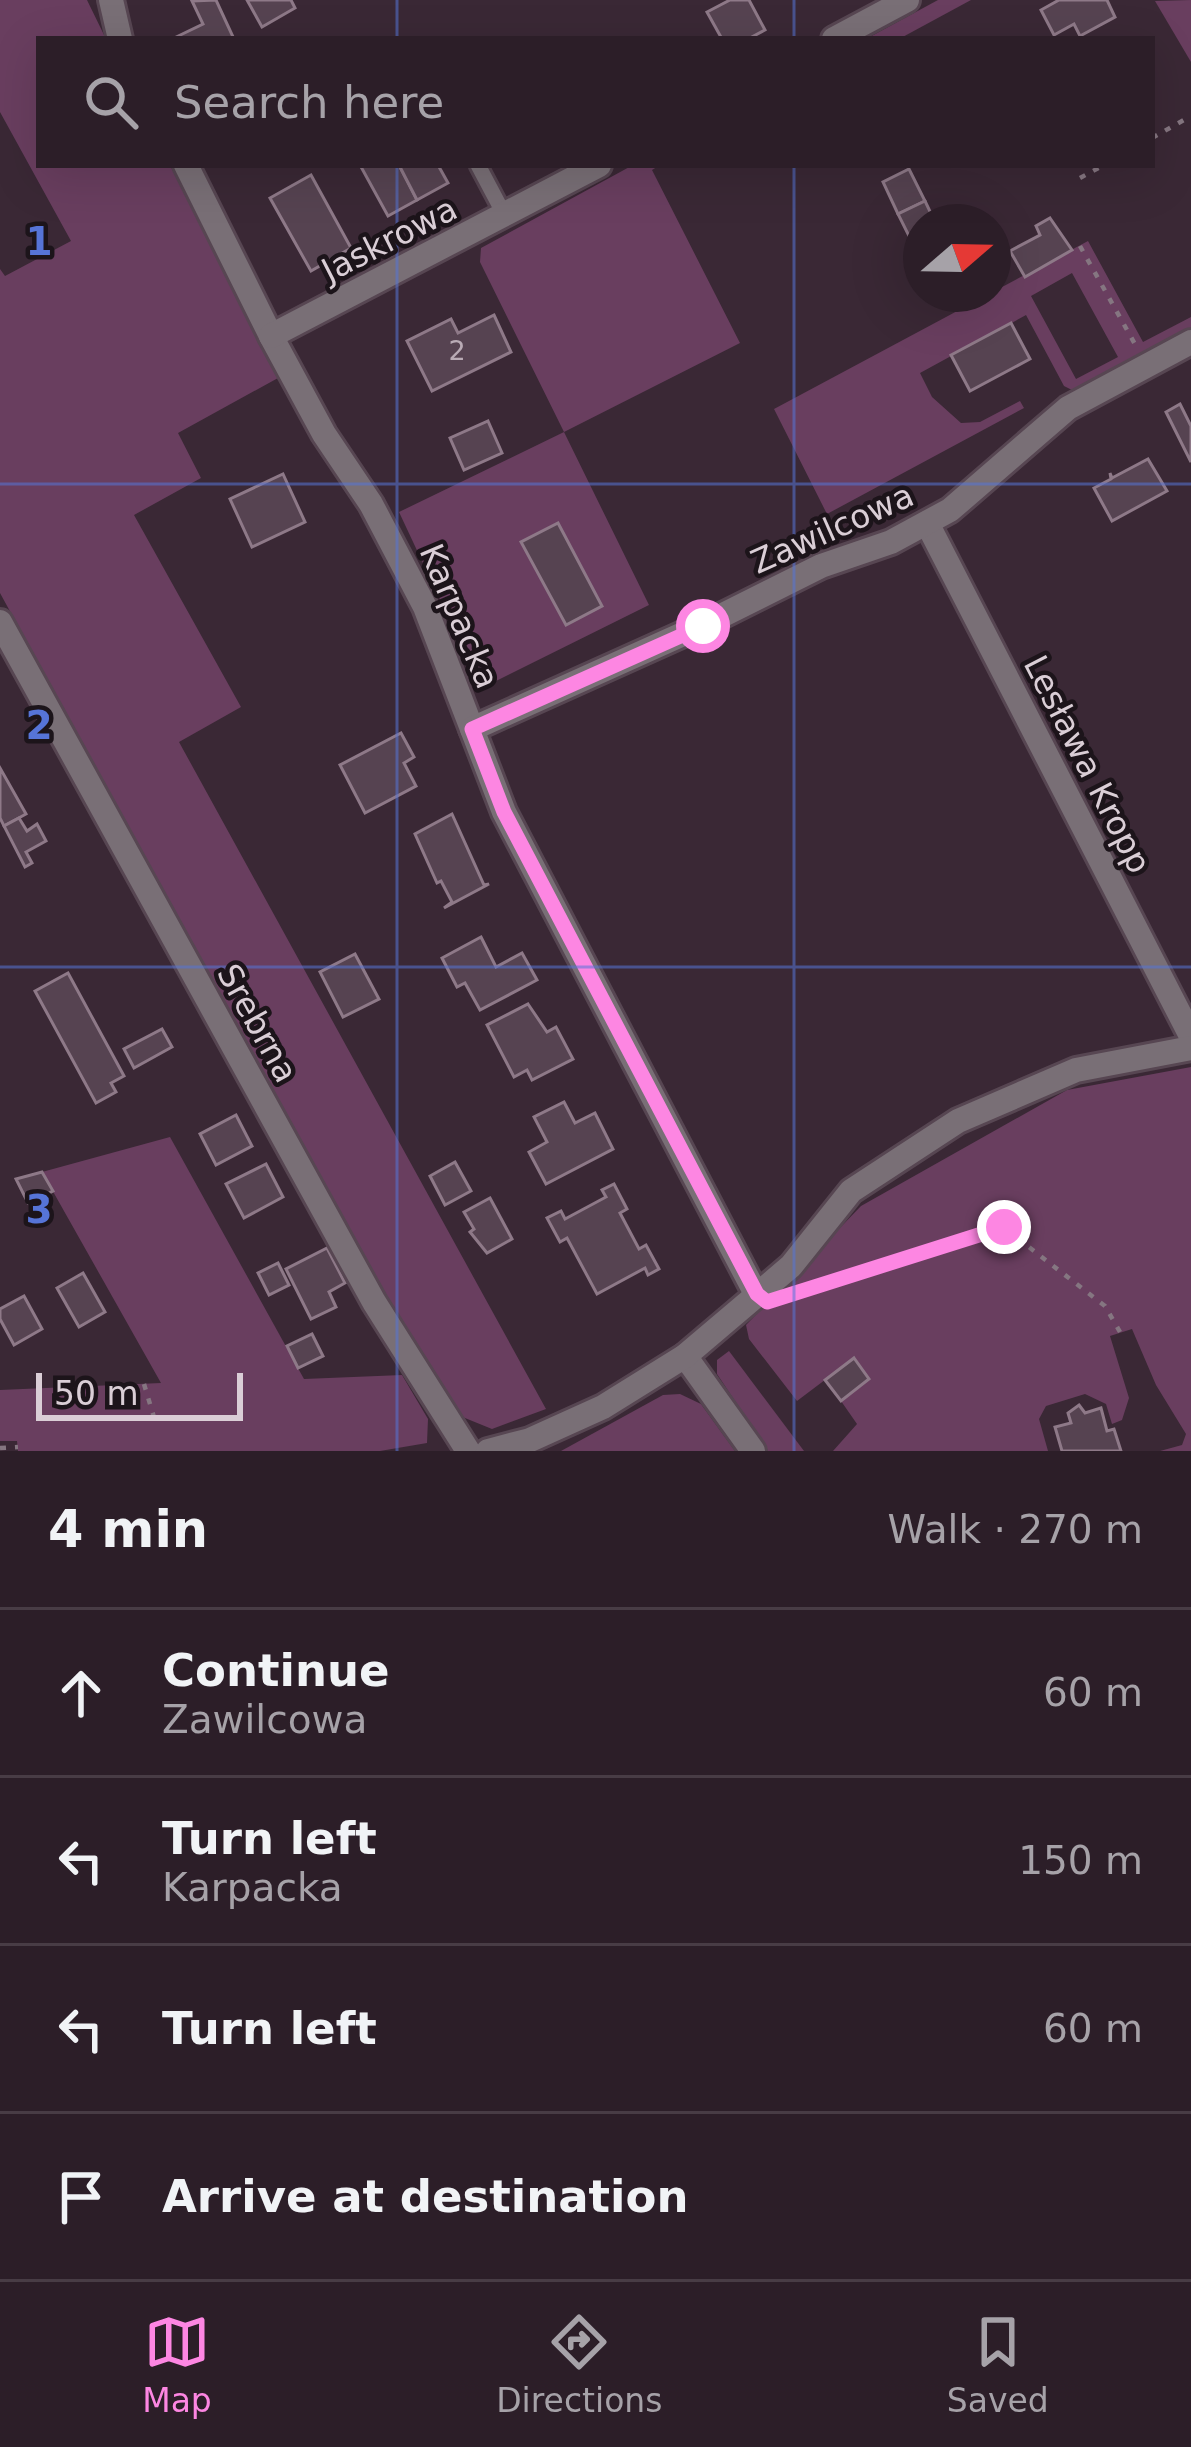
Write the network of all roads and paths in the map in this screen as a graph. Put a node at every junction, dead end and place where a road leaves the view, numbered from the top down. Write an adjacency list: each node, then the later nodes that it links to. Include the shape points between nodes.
1 (111, 0): 3 (street)
2 (907, 0): 4 (street)
3 (119, 36)
4 (840, 36)
5 (1191, 116): 6 (path)
6 (1155, 136)
7 (188, 168): 14 (street, Karpacka)
8 (480, 168): 12 (lane)
9 (593, 168): 12 (street, Jaskrowa)
10 (1098, 168): 11 (path)
11 (1080, 178)
12 (505, 216): 14 (street, Jaskrowa)
13 (1080, 246): 16 (path)
14 (272, 337): 19 (street, Karpacka, via 425,607)
15 (1191, 343): 16 (street, Zawilcowa)
16 (1147, 366): 17 (street, Zawilcowa, via 1068,408)
17 (927, 523): 19 (street, Zawilcowa); 20 (street, Lesława Kropp)
18 (0, 622): 29 (street, Srebrna, via 374,1302)
19 (472, 729): 22 (street, Karpacka, via 504,812)
20 (1191, 1036)
21 (1191, 1048): 22 (street, via 1076,1070 958,1121 851,1191 791,1266)
22 (757, 1294): 23 (path, via 767,1302 1004,1227 1105,1306); 24 (street)
23 (1120, 1332)
24 (685, 1356): 30 (street, via 603,1407); 31 (street)
25 (144, 1384): 26 (path)
26 (156, 1424)
27 (18, 1447): 28 (path)
28 (0, 1448)
29 (468, 1451)
30 (488, 1451)
31 (753, 1451)

